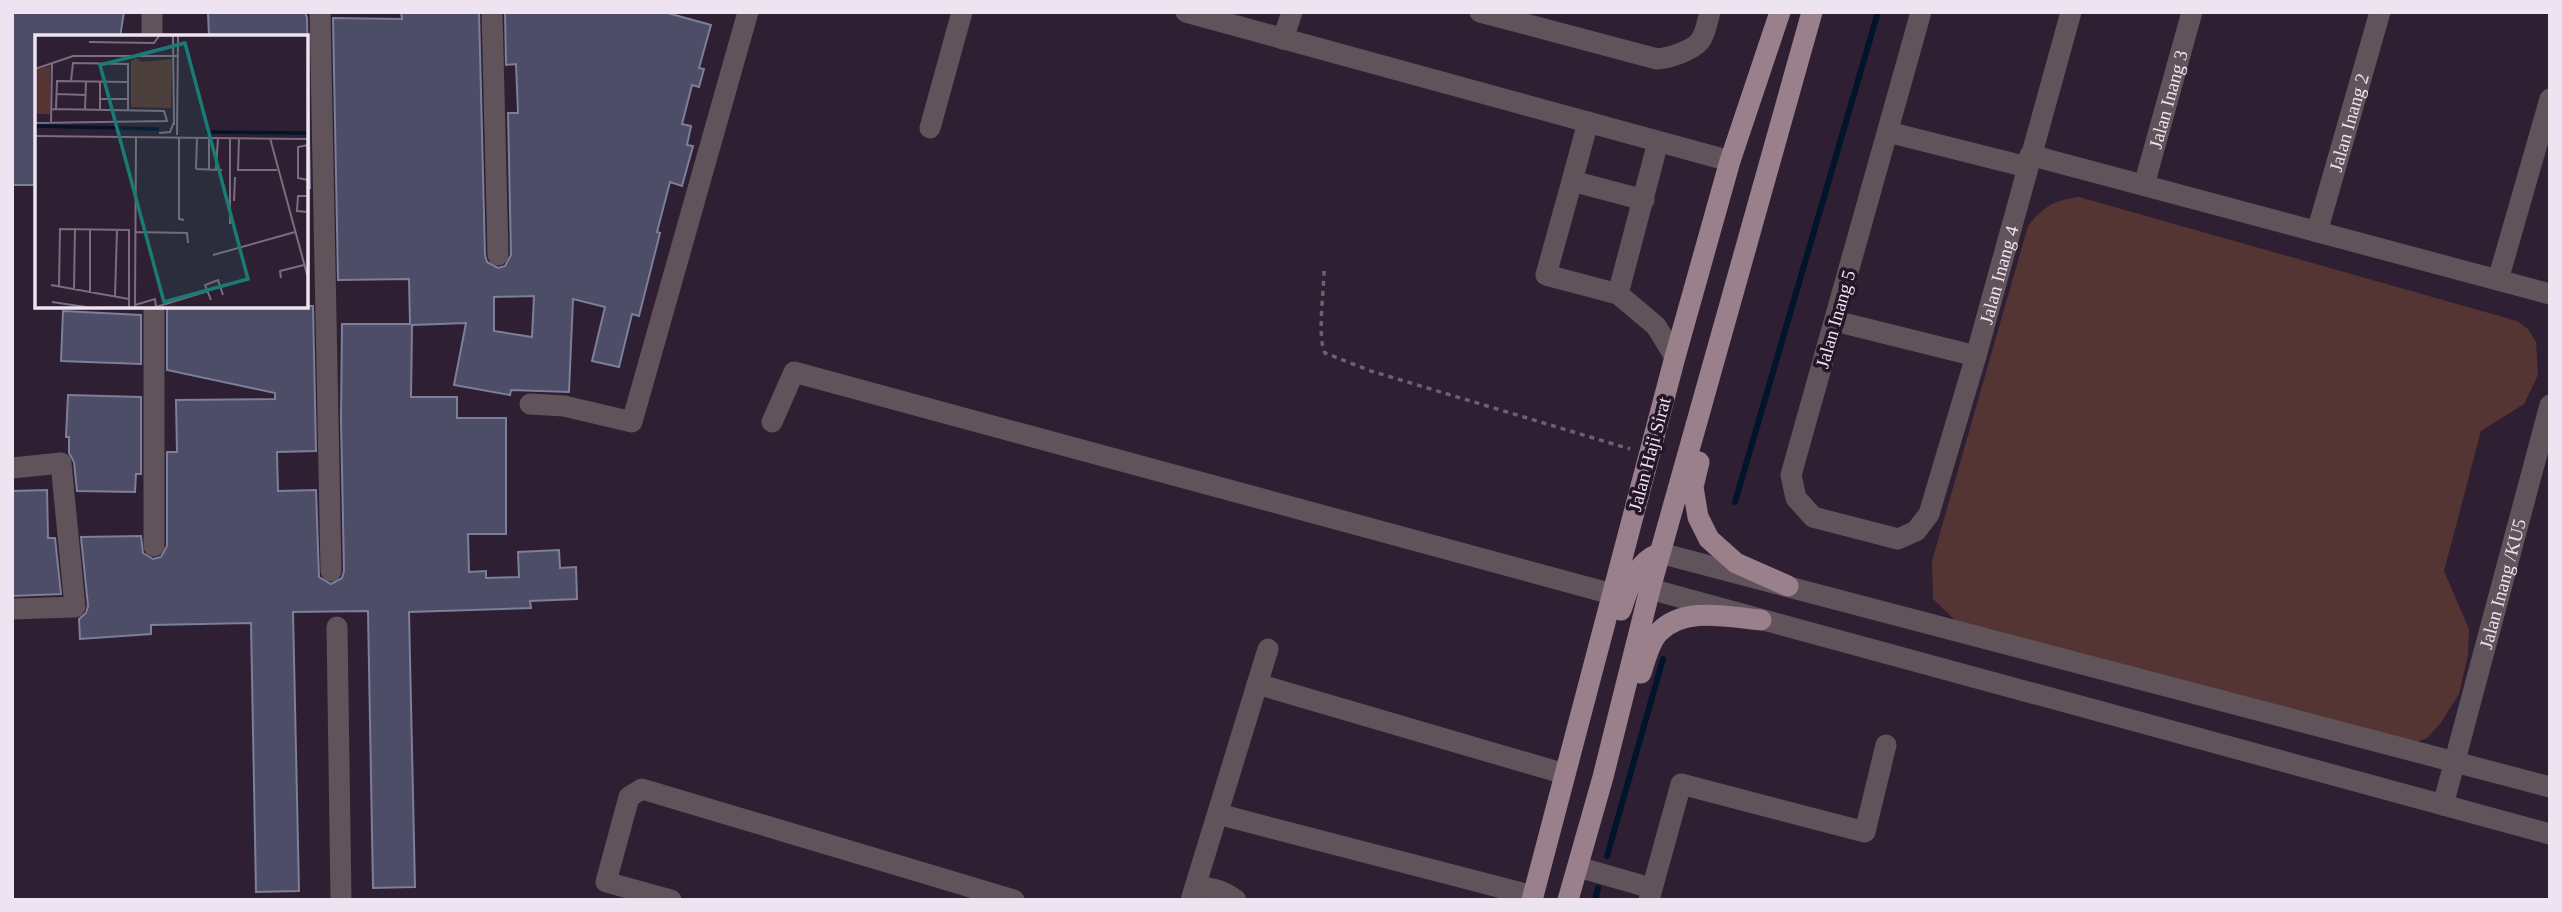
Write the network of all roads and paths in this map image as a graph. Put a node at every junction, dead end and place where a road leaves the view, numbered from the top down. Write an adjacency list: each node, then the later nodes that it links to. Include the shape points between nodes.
1 (152, 12): 16 (street)
2 (320, 12): 48 (street)
3 (492, 12): 30 (street)
4 (748, 12): 39 (street, via 632,422 564,406)
5 (962, 12): 21 (street)
6 (1186, 12): 17 (street)
7 (1293, 12): 17 (street)
8 (1480, 12): 9 (street, via 1657,59 1698,44)
9 (1710, 12)
10 (1780, 12): 24 (main road, Jalan Haji Sirat)
11 (1812, 12): 18 (main road, Jalan Haji Sirat)
12 (1922, 12): 22 (street, Jalan Inang 5)
13 (2071, 12): 25 (street, Jalan Inang 4)
14 (2192, 12): 27 (street, Jalan Inang 3)
15 (2380, 12): 29 (street, Jalan Inang 2)
16 (152, 35)
17 (1283, 39): 20 (street)
18 (1790, 90): 46 (main road, Jalan Haji Sirat); 49 (main road, via 1774,180 1693,487 1698,517 1709,539 1736,563)
19 (2550, 99): 32 (street)
20 (1588, 122): 23 (street); 26 (street)
21 (930, 128)
22 (1888, 132): 25 (street); 36 (street, Jalan Inang 5)
23 (1658, 142): 24 (street); 28 (street)
24 (1730, 161): 38 (main road, Jalan Haji Sirat)
25 (2029, 161): 27 (street); 37 (street, Jalan Inang 4)
26 (1572, 181): 28 (street); 33 (street, via 1546,275)
27 (2144, 186): 29 (street)
28 (1644, 200): 33 (street)
29 (2317, 232): 32 (street)
30 (498, 255)
31 (1325, 271): 42 (path, via 1320,336 1325,353)
32 (2498, 280): 34 (street)
33 (1618, 294): 38 (street, via 1656,326)
34 (2550, 294)
35 (154, 308): 45 (street)
36 (1835, 321): 37 (street); 44 (street, Jalan Inang 5, via 1791,475 1796,498 1814,517 1898,539)
37 (1976, 356): 44 (street, Jalan Inang 4, via 1929,514)
38 (1675, 357): 42 (main road, Jalan Haji Sirat)
39 (530, 404)
40 (2550, 405): 58 (street, Jalan Inang /KU5)
41 (772, 422): 51 (street, via 794,372)
42 (1648, 454): 47 (main road, via 1656,473 1638,548); 51 (main road, Jalan Haji Sirat)
43 (12, 468): 52 (street, via 61,463 75,607)
44 (1916, 531)
45 (154, 546)
46 (1660, 553): 47 (main road); 49 (street); 50 (main road, Jalan Haji Sirat)
47 (1639, 567): 50 (main road); 68 (main road, via 1629,585 1562,817)
48 (331, 571)
49 (1788, 586): 58 (street)
50 (1650, 589): 53 (street); 60 (main road, Jalan Haji Sirat)
51 (1612, 594): 59 (main road, Jalan Haji Sirat)
52 (12, 609)
53 (1761, 620): 60 (main road, via 1701,614 1671,622 1657,634); 62 (street)
54 (337, 627): 69 (street)
55 (1268, 649): 56 (street)
56 (1257, 684): 59 (street); 63 (street)
57 (1886, 745): 67 (street, via 1865,832 1681,784)
58 (2454, 763): 61 (street); 62 (street, Jalan Inang /KU5)
59 (1565, 774): 68 (main road, Jalan Haji Sirat)
60 (1603, 777): 65 (main road, Jalan Haji Sirat)
61 (2550, 788)
62 (2443, 805): 64 (street)
63 (1218, 814): 66 (street); 68 (street)
64 (2550, 834)
65 (1578, 867): 67 (street); 73 (main road, Jalan Haji Sirat)
66 (1193, 894): 72 (street, via 1209,887)
67 (1650, 894)
68 (1532, 898)
69 (341, 900)
70 (671, 900): 71 (street, via 607,882 629,797 642,789)
71 (1014, 900)
72 (1236, 900)
73 (1568, 900)

